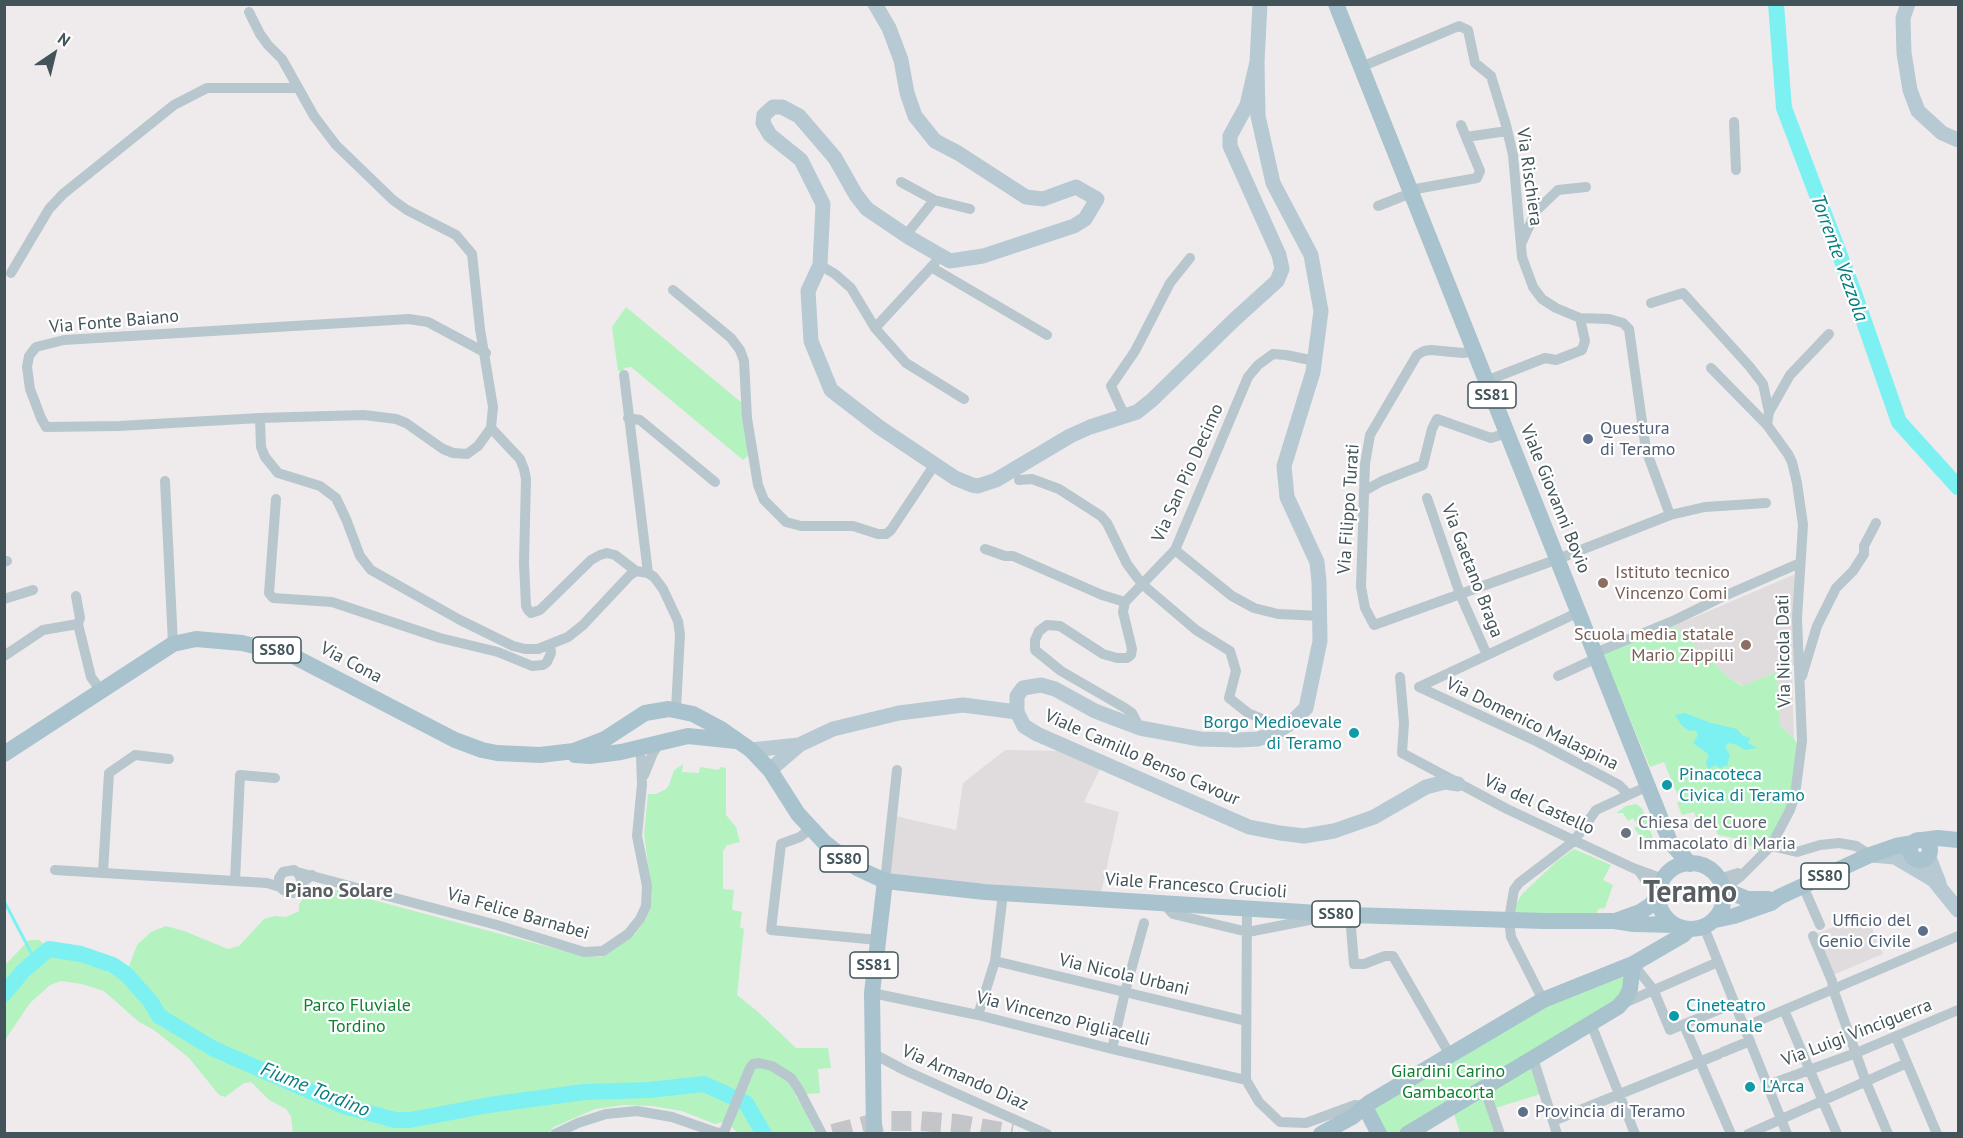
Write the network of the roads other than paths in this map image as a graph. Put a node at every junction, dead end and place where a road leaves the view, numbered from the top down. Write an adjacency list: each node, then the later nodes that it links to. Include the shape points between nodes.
1 (874, 4): 24 (street, via 889,27 902,60 915,116 935,141 1026,197 1043,199 1077,187 1097,199 1085,219 1074,226 982,256)
2 (1260, 4): 8 (street)
3 (1336, 4): 6 (main road, Viale Giovanni Bovio / SS81)
4 (1908, 4): 13 (street, via 1903,18 1910,90 1918,111 1942,133)
5 (249, 12): 7 (street)
6 (1361, 67): 11 (street, Via Rischiera, via 1459,26 1468,30 1475,63 1491,76); 17 (main road, Viale Giovanni Bovio / SS81)
7 (297, 88): 26 (street, via 207,88 174,105 63,194 44,217); 34 (street, via 314,116 358,168 407,210 456,235 467,246 472,254)
8 (1250, 119): 35 (street, Viale Camillo Benso Cavour, via 1262,136 1273,183 1314,264 1321,311); 41 (street, via 1230,136 1230,146 1279,255 1282,269 1277,281 1152,400)
9 (1734, 122): 14 (street)
10 (1461, 125): 12 (street)
11 (1507, 131): 12 (street); 22 (street, Via Rischiera)
12 (1466, 137): 17 (street, via 1480,171 1477,178)
13 (1959, 140)
14 (1736, 170)
15 (901, 182): 18 (street)
16 (1586, 187): 22 (street, via 1558,190 1536,211)
17 (1410, 192): 19 (street); 33 (main road, Viale Giovanni Bovio / SS81)
18 (934, 200): 20 (street); 21 (street)
19 (1378, 206)
20 (970, 208)
21 (906, 235): 24 (street); 25 (street, via 867,208 835,158 799,116 782,107 772,107 764,115 770,135 801,160 823,204)
22 (1522, 243): 29 (street, Via Rischiera, via 1522,257 1542,299)
23 (1190, 258): 41 (street, via 1170,283 1135,351 1111,386)
24 (937, 262): 30 (street); 32 (street)
25 (820, 265): 30 (street, via 851,288); 47 (street, via 808,291 811,341 831,390)
26 (11, 273)
27 (673, 290): 47 (street, via 740,350 758,485 764,500 786,522 801,526 853,526 886,534)
28 (1651, 303): 40 (street, via 1683,293 1763,384)
29 (1580, 318): 38 (street, via 1586,341 1582,350 1556,360 1545,358); 55 (street, via 1609,319 1629,329 1646,450)
30 (875, 328): 39 (street, via 906,363)
31 (1829, 334): 40 (street, via 1791,375)
32 (1047, 335)
33 (1474, 351): 38 (main road, Viale Giovanni Bovio / SS81); 51 (street, Via Filippo Turati, via 1424,351 1411,363 1370,435)
34 (486, 353): 42 (street, Via Fonte Baiano, via 428,322 409,319 64,340 36,347 29,356 30,389 46,427); 45 (street, via 493,407)
35 (1315, 361): 58 (street, Via San Pio Decimo, via 1274,354 1248,376); 69 (street, Viale Camillo Benso Cavour, via 1284,466 1285,488 1317,562)
36 (1711, 368): 44 (street, Via Nicola Dati)
37 (624, 375): 43 (street)
38 (1486, 381): 46 (main road, Viale Giovanni Bovio / SS81)
39 (964, 399)
40 (1769, 412): 44 (street)
41 (1125, 417): 47 (street, via 1070,436 1000,478 978,486 964,483)
42 (260, 418): 45 (street, Via Fonte Baiano, via 380,416 406,423 443,449 467,454); 72 (street, via 261,447 271,466 285,476 320,486 336,498 360,556 371,570 503,642 525,649)
43 (628, 418): 50 (street, via 640,420); 61 (street)
44 (1767, 425): 60 (street, Via Nicola Dati, via 1792,462 1803,525)
45 (491, 428): 61 (street, via 520,459 524,469 526,606 531,613 540,610 600,555 615,555)
46 (1507, 433): 51 (street, via 1491,438 1437,418 1423,465); 59 (main road, Viale Giovanni Bovio / SS81)
47 (934, 464)
48 (1019, 480): 62 (street, via 1032,479 1059,489 1101,516)
49 (165, 481): 71 (street)
50 (715, 482)
51 (1366, 490): 64 (street, Via Filippo Turati, via 1361,588 1374,625)
52 (1427, 498): 64 (street, Via Gaetano Braga)
53 (276, 499): 72 (street, via 268,593 273,598 332,602 532,666 547,662)
54 (1766, 502): 55 (street, via 1705,507)
55 (1670, 515): 59 (street)
56 (1876, 523): 78 (street, via 1864,554 1836,588 1816,626)
57 (985, 549): 67 (street, via 1012,556)
58 (1175, 550): 62 (street, Via San Pio Decimo); 69 (street, via 1232,596 1254,608 1278,614)
59 (1558, 559): 64 (street); 68 (main road, Viale Giovanni Bovio / SS81)
60 (1800, 563): 74 (street); 78 (street, Via Nicola Dati)
61 (642, 572): 72 (street, via 617,588 578,629); 80 (street, via 654,577 663,589 678,621)
62 (1142, 584): 67 (street, Via San Pio Decimo); 84 (street, via 1196,630 1230,651 1236,671 1229,698 1248,713)
63 (33, 590): 66 (street)
64 (1460, 594): 73 (street, Via Gaetano Braga)
65 (76, 596): 70 (street)
66 (4, 599)
67 (1125, 602): 83 (street, via 1123,612 1131,649 1127,658 1103,654 1060,626 1047,625 1039,631 1035,650 1061,671 1132,713)
68 (1579, 612): 73 (street); 74 (main road, Viale Giovanni Bovio / SS81)
69 (1321, 616): 84 (street, Viale Camillo Benso Cavour, via 1320,641 1306,708)
70 (78, 624): 75 (street, via 43,630); 79 (street, via 91,677)
71 (173, 644): 79 (main road, Via Cona / SS80); 89 (main road, Via Cona / SS80, via 196,639 277,650 468,746 521,755)
72 (550, 646)
73 (1487, 655): 98 (street, Via Domenico Malaspina, via 1419,687 1538,742 1619,785)
74 (1596, 655): 77 (street); 97 (main road, Viale Giovanni Bovio / SS81)
75 (4, 656)
76 (1400, 676): 96 (street, Via del Castello, via 1402,753)
77 (1558, 676)
78 (1799, 685): 102 (street, Via Nicola Dati, via 1802,741 1795,795)
79 (101, 691): 90 (main road, Via Cona / SS80)
80 (676, 709): 82 (main road, Via Cona / SS80, via 656,710); 85 (main road, via 674,726); 87 (main road, SS80, via 702,718)
81 (1017, 712): 83 (street, Viale Camillo Benso Cavour, via 1017,696 1023,688 1041,686); 86 (street, via 963,705 899,713 832,729); 96 (street, Viale Camillo Benso Cavour, via 1024,726 1037,734 1249,827 1280,833 1304,836 1334,831 1374,817 1426,787 1445,782)
82 (632, 721): 88 (main road); 89 (main road, Via Cona / SS80, via 589,747)
83 (1140, 728): 84 (street, Viale Camillo Benso Cavour, via 1189,738 1238,740 1264,737)
84 (1284, 728)
85 (661, 742): 87 (main road, SS80, via 688,736); 88 (main road, Via Cona / SS80); 95 (street, Via Felice Barnabei)
86 (799, 745): 87 (street); 92 (street)
87 (745, 746): 92 (main road, SS80)
88 (637, 747): 89 (main road, Via Cona / SS80, via 590,756); 95 (street, Via Felice Barnabei)
89 (559, 753)
90 (4, 754)
91 (168, 759): 107 (street, via 135,755 109,773)
92 (770, 770): 99 (main road, SS80)
93 (897, 770): 112 (street)
94 (275, 778): 111 (street, via 240,775)
95 (642, 784): 110 (street, Via Felice Barnabei, via 637,836 647,886 646,906 628,934 603,951 584,952)
96 (1458, 784): 100 (street, Via del Castello)
97 (1648, 786): 98 (street); 101 (main road, Viale Giovanni Bovio / SS81)
98 (1629, 795): 100 (street, via 1596,810)
99 (810, 829): 112 (main road, SS80, via 856,868); 136 (street, via 781,844 771,930)
100 (1574, 841): 118 (street, Via del Castello, via 1639,870); 127 (street, via 1519,883 1512,896)
101 (1670, 842): 105 (main road, SS81); 118 (main road, SS81)
102 (1771, 846): 104 (street, via 1797,852 1839,843 1856,846); 109 (street, Via Nicola Dati)
103 (1928, 848): 104 (main road, SS80, via 1896,846); 116 (street)
104 (1870, 855): 116 (street, via 1895,857); 117 (main road, SS80)
105 (1690, 864): 115 (main road, via 1707,868); 118 (main road, via 1678,866)
106 (56, 870): 107 (street)
107 (103, 872): 111 (street)
108 (297, 872): 110 (street, Via Felice Barnabei); 113 (street, via 286,870); 114 (street)
109 (1744, 873): 115 (street, Via Nicola Dati); 121 (street, via 1747,890)
110 (312, 875): 114 (street)
111 (235, 881): 113 (street)
112 (885, 881): 119 (main road, Viale Francesco Crucioli / SS80); 136 (main road, SS81)
113 (280, 883): 114 (street, via 286,892 299,889)
114 (302, 883)
115 (1721, 884): 121 (main road, SS80, via 1747,899); 131 (main road, via 1724,902)
116 (1938, 884): 124 (street)
117 (1803, 886): 120 (main road, SS80); 132 (street)
118 (1660, 888): 128 (main road, Viale Francesco Crucioli / SS80, via 1640,912); 130 (main road); 131 (main road, via 1663,912)
119 (1003, 893): 122 (main road, Viale Francesco Crucioli / SS80); 137 (street)
120 (1779, 897): 121 (main road, SS80); 131 (main road, SS80, via 1753,910)
121 (1759, 900)
122 (1163, 903): 123 (main road, Viale Francesco Crucioli / SS80); 133 (street, via 1173,914)
123 (1247, 908): 125 (main road, Viale Francesco Crucioli / SS80); 133 (street)
124 (1959, 910)
125 (1318, 913): 126 (main road, Viale Francesco Crucioli / SS80); 133 (street, via 1309,920)
126 (1350, 915): 127 (main road, Viale Francesco Crucioli / SS80); 161 (street, via 1354,964 1393,956)
127 (1509, 919): 128 (main road, Viale Francesco Crucioli / SS80); 146 (street, via 1511,937)
128 (1614, 921): 130 (main road, Viale Francesco Crucioli / SS80)
129 (1144, 923): 144 (street)
130 (1650, 925): 131 (main road, Viale Francesco Crucioli / SS80); 138 (main road, via 1650,942)
131 (1696, 925): 138 (main road); 139 (street)
132 (1820, 925)
133 (1248, 932): 152 (street)
134 (1813, 936): 143 (street)
135 (1959, 936): 143 (street)
136 (878, 940): 145 (main road, SS81)
137 (995, 961): 144 (street, Via Nicola Urbani); 151 (street)
138 (1635, 962): 140 (main road); 141 (main road); 142 (street)
139 (1718, 962): 142 (street); 147 (street)
140 (1611, 973): 141 (main road, via 1626,980); 146 (main road)
141 (1630, 989): 148 (main road)
142 (1653, 989): 148 (street); 154 (street, via 1670,1030)
143 (1833, 989): 149 (street); 160 (street)
144 (1125, 992): 152 (street, Via Nicola Urbani); 158 (street)
145 (872, 993): 151 (street, Via Vincenzo Pigliacelli); 159 (main road, SS81)
146 (1543, 1000): 161 (main road)
147 (1732, 1004): 154 (street); 155 (street)
148 (1618, 1007): 153 (main road)
149 (1784, 1010): 155 (street); 166 (street)
150 (1959, 1010): 156 (street, Via Luigi Vinciguerra)
151 (978, 1015): 158 (street, Via Vincenzo Pigliacelli)
152 (1246, 1021): 168 (street)
153 (1591, 1024): 162 (main road); 172 (street)
154 (1684, 1024): 163 (street)
155 (1744, 1027): 157 (street)
156 (1896, 1037): 160 (street, Via Luigi Vinciguerra); 165 (street)
157 (1750, 1041): 163 (street); 170 (street)
158 (1112, 1049): 168 (street, Via Vincenzo Pigliacelli)
159 (872, 1050): 164 (street, Via Armando Diaz); 167 (main road, SS81)
160 (1856, 1053): 166 (street, Via Luigi Vinciguerra); 169 (street)
161 (1449, 1055): 174 (main road)
162 (1533, 1058): 171 (main road); 177 (street)
163 (1700, 1062): 172 (street); 190 (street)
164 (891, 1063): 167 (street, via 879,1064); 182 (street, Via Armando Diaz)
165 (1907, 1063): 169 (street); 195 (street)
166 (1809, 1069): 170 (street, Via Luigi Vinciguerra); 173 (street)
167 (872, 1070): 181 (main road, SS81)
168 (1246, 1080): 174 (street, via 1258,1102 1281,1122 1306,1123 1355,1105)
169 (1866, 1082): 173 (street); 194 (street)
170 (1768, 1085): 176 (street)
171 (1484, 1087): 186 (main road); 187 (street)
172 (1620, 1094): 177 (street); 189 (street)
173 (1823, 1100): 176 (street); 193 (street)
174 (1365, 1107): 175 (main road); 185 (main road)
175 (1352, 1118): 183 (main road); 184 (main road, via 1362,1122)
176 (1781, 1118): 191 (street); 192 (street)
177 (1553, 1121): 188 (street)
178 (724, 1132): 179 (street, via 637,1112 606,1114); 180 (street, via 750,1068 764,1063 791,1078)
179 (555, 1134)
180 (822, 1134)
181 (874, 1134)
182 (1047, 1134)
183 (1321, 1134)
184 (1372, 1134)
185 (1379, 1134)
186 (1407, 1134)
187 (1500, 1134)
188 (1557, 1134)
189 (1635, 1134)
190 (1731, 1134)
191 (1748, 1134)
192 (1787, 1134)
193 (1837, 1134)
194 (1888, 1134)
195 (1937, 1134)

